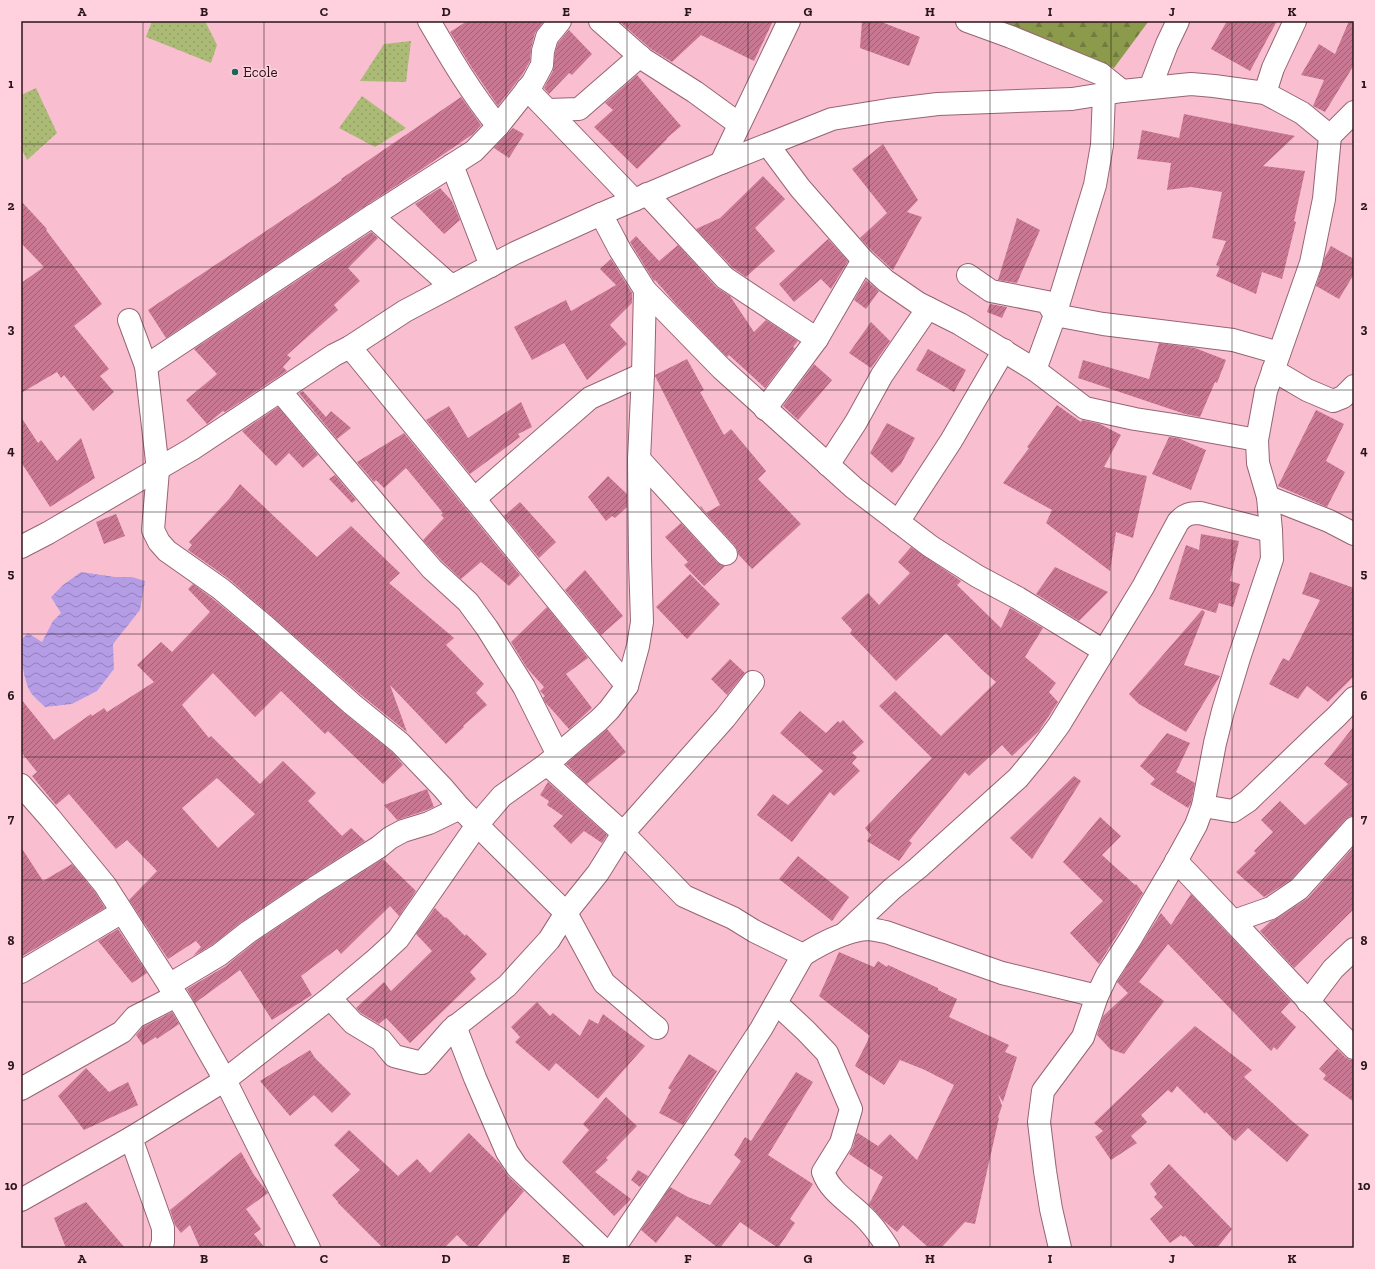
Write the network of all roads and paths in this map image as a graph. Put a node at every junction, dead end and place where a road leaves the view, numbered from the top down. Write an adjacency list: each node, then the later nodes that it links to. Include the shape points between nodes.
1 (429, 21): 16 (street, via 460,74)
2 (559, 21): 10 (street, via 547,37 542,65)
3 (600, 21): 8 (street)
4 (789, 21): 15 (street)
5 (967, 21): 11 (street, via 1101,74 1114,83)
6 (1178, 21): 9 (street)
7 (1295, 21): 12 (street, via 1273,68)
8 (640, 56): 13 (street, via 579,109); 15 (street)
9 (1150, 88): 11 (street); 12 (street, via 1191,84)
10 (527, 89): 13 (street); 16 (street)
11 (1113, 92): 18 (street, via 1072,99 938,104 888,110 832,120); 30 (street, via 1095,185)
12 (1265, 93): 17 (street, via 1302,113)
13 (548, 110): 21 (street)
14 (1354, 112): 17 (street)
15 (740, 124): 19 (street)
16 (498, 126): 20 (street, via 474,151)
17 (1330, 136): 35 (street, via 1324,199 1311,263)
18 (768, 145): 19 (street); 24 (street, via 800,188)
19 (721, 163): 21 (street)
20 (452, 165): 23 (street); 25 (street)
21 (640, 197): 22 (street); 32 (street, via 725,278)
22 (601, 214): 25 (street); 28 (street)
23 (372, 216): 27 (street); 36 (street)
24 (863, 260): 29 (street, via 886,281); 32 (street)
25 (491, 266): 27 (street)
26 (968, 275): 30 (street, via 991,291 1047,302)
27 (451, 286): 33 (street, via 405,311)
28 (645, 290): 38 (street); 41 (street, via 721,368)
29 (928, 308): 34 (street); 44 (street, via 882,375)
30 (1055, 315): 35 (street, via 1103,324 1233,340); 37 (street)
31 (129, 320): 36 (street)
32 (817, 339): 41 (street)
33 (350, 347): 40 (street); 47 (street)
34 (1004, 350): 37 (street); 48 (street, via 951,441)
35 (1276, 361): 39 (street, via 1307,390 1333,401 1343,397); 42 (street, via 1266,391)
36 (146, 366): 45 (street)
37 (1035, 370): 42 (street, via 1085,408)
38 (643, 374): 43 (street); 47 (street, via 590,398)
39 (1354, 386)
40 (280, 391): 45 (street); 57 (street, via 432,568 468,602 524,688)
41 (766, 409): 44 (street)
42 (1257, 440): 46 (street, via 1258,463)
43 (639, 459): 52 (street); 55 (street, via 642,622)
44 (828, 465): 48 (street)
45 (158, 470): 51 (street); 60 (street, via 153,530 167,551 220,589 400,743)
46 (1268, 497): 49 (street); 50 (street, via 1329,521)
47 (474, 499): 55 (street)
48 (898, 522): 53 (street, via 977,576)
49 (1271, 531): 53 (street, via 1200,513 1185,515 1178,522); 59 (street, via 1272,559 1223,712)
50 (1354, 534)
51 (21, 547)
52 (726, 554)
53 (1104, 651): 68 (street, via 1059,725 1018,778)
54 (753, 682): 63 (street, via 725,718)
55 (627, 686): 57 (street, via 609,710)
56 (1354, 698): 59 (street, via 1248,801 1233,811)
57 (553, 759): 61 (street, via 502,796); 63 (street)
58 (21, 785): 65 (street, via 105,885)
59 (1203, 806): 64 (street, via 1196,825)
60 (460, 808): 61 (street); 72 (street, via 390,838 247,934)
61 (477, 825): 66 (street); 74 (street, via 398,939)
62 (1354, 828): 67 (street, via 1300,889 1271,908)
63 (623, 833): 66 (street, via 598,873); 70 (street, via 684,896 733,918)
64 (1176, 861): 67 (street); 73 (street)
65 (122, 912): 71 (street); 72 (street)
66 (566, 912): 77 (street, via 549,940 507,986); 78 (street, via 604,983)
67 (1234, 921): 75 (street)
68 (844, 934): 70 (street); 73 (street, via 868,929 886,932 1002,973)
69 (1354, 949): 75 (street, via 1333,969)
70 (802, 955): 76 (street)
71 (21, 972)
72 (173, 991): 80 (street); 81 (street, via 135,1017 122,1032)
73 (1097, 996): 89 (street, via 1083,1037 1043,1091 1039,1122 1051,1209)
74 (330, 998): 77 (street, via 354,1023 381,1040 394,1056 422,1063); 80 (street)
75 (1308, 1002): 79 (street)
76 (776, 1003): 84 (street); 88 (street, via 827,1053 851,1109 841,1143 823,1172 826,1179 835,1192 862,1214)
77 (455, 1026): 87 (street, via 507,1152 517,1167)
78 (657, 1028)
79 (1354, 1048)
80 (225, 1080): 82 (street); 85 (street)
81 (21, 1089)
82 (130, 1138): 83 (street); 86 (street, via 163,1228)
83 (21, 1200)
84 (625, 1244)
85 (302, 1246)
86 (161, 1248)
87 (602, 1248)
88 (888, 1248)
89 (1060, 1248)

